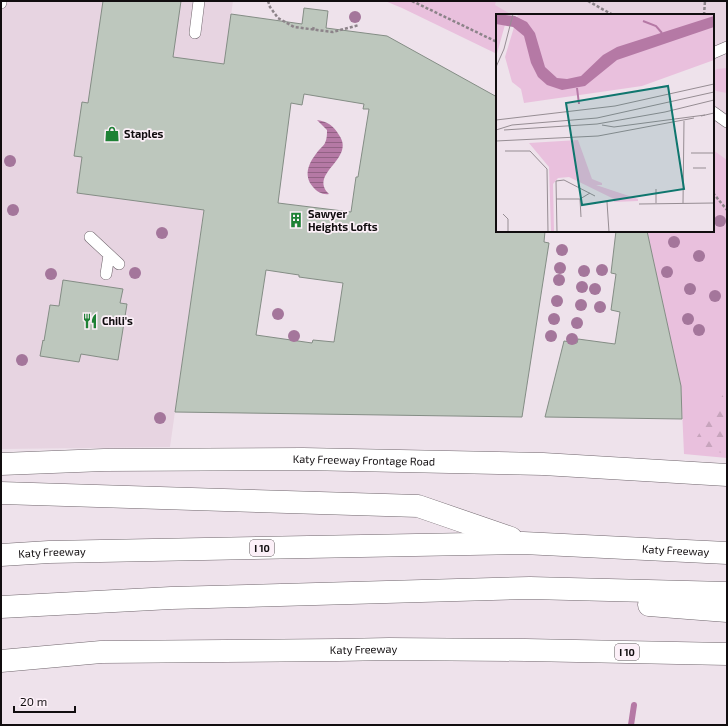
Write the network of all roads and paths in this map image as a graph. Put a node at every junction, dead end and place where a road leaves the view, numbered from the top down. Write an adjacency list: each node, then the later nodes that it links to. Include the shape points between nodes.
1 (200, 1): 11 (lane)
2 (268, 1): 10 (path, via 278,20 294,27)
3 (412, 1): 12 (path)
4 (588, 1): 6 (path)
5 (705, 1): 7 (path)
6 (610, 14)
7 (704, 14)
8 (359, 25): 10 (path, via 333,32)
9 (314, 26): 10 (path)
10 (313, 30)
11 (195, 32)
12 (496, 42)
13 (727, 47): 14 (lane)
14 (714, 53)
15 (714, 113): 16 (lane)
16 (727, 122)
17 (714, 194): 18 (path)
18 (727, 210)
19 (90, 237): 20 (lane)
20 (109, 255): 21 (lane); 22 (lane)
21 (119, 264)
22 (106, 274)
23 (1, 464): 24 (main road, Katy Freeway Frontage Road, via 104,460 295,459 543,464)
24 (727, 475)
25 (1, 493): 26 (main road, via 418,506)
26 (528, 543): 27 (main road, Katy Freeway / I 10); 28 (main road, Katy Freeway / I 10)
27 (727, 553)
28 (1, 555)
29 (727, 593): 30 (main road)
30 (530, 595): 31 (main road, via 342,593 171,598); 32 (main road)
31 (1, 607)
32 (727, 611)
33 (727, 654): 34 (main road, Katy Freeway / I 10, via 390,648 101,652)
34 (1, 661)

